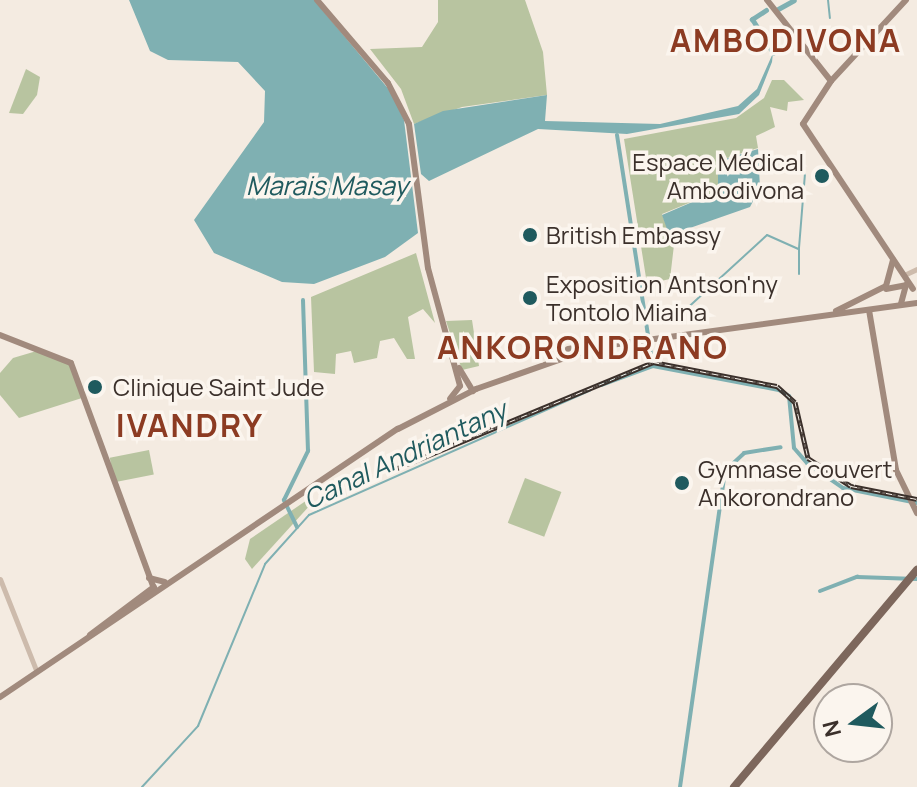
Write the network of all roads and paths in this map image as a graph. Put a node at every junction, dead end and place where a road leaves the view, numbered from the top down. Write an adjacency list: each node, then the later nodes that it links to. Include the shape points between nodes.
1 (319, 0): 5 (main road, via 403,102)
2 (906, 0): 4 (main road, via 838,74)
3 (767, 2): 4 (main road)
4 (827, 75): 6 (main road, via 807,111 804,135)
5 (417, 163): 20 (main road, via 428,268); 21 (main road, via 435,286)
6 (893, 260): 8 (main road); 9 (main road)
7 (917, 269): 8 (street)
8 (906, 276): 9 (main road); 11 (main road)
9 (892, 277): 10 (main road); 11 (main road)
10 (882, 289): 12 (main road); 15 (main road, via 907,287)
11 (915, 292): 14 (main road)
12 (857, 302): 17 (main road); 18 (main road)
13 (917, 303): 14 (main road)
14 (908, 304): 15 (main road)
15 (898, 306): 16 (main road)
16 (886, 307): 18 (main road); 23 (main road, via 878,319 898,463)
17 (848, 309): 18 (main road); 21 (main road, via 582,348)
18 (864, 310): 23 (main road, via 874,314)
19 (0, 335): 26 (main road, via 68,358 149,578)
20 (460, 386): 21 (main road); 22 (main road)
21 (470, 387): 22 (main road)
22 (307, 489): 26 (main road)
23 (913, 505)
24 (917, 570): 29 (main road)
25 (0, 579): 27 (street)
26 (158, 589): 27 (main road)
27 (38, 672): 28 (main road)
28 (0, 695)
29 (734, 787)

